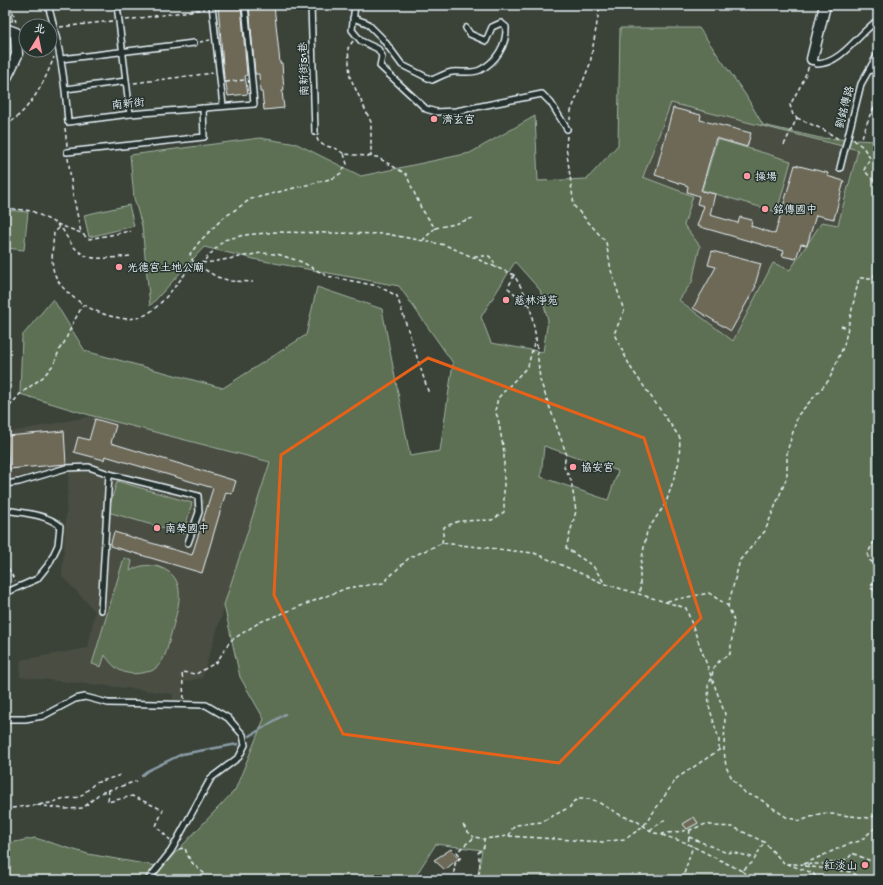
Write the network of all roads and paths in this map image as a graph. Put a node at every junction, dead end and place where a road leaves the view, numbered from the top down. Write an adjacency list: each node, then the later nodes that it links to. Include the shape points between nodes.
1 (10, 5): 15 (path, via 15,18)
2 (48, 5): 18 (lane)
3 (117, 5): 20 (lane)
4 (245, 5): 27 (lane, 南新街)
5 (310, 5): 41 (lane, 南新街51巷)
6 (355, 5): 11 (lane)
7 (600, 5): 40 (path, via 590,64 571,111)
8 (825, 5): 23 (street)
9 (212, 6): 10 (path); 17 (lane)
10 (197, 10)
11 (353, 18): 13 (lane, via 367,23 402,65 432,80 452,72 480,70 502,49 506,27 501,23 492,28 486,40 470,34); 16 (lane, via 352,30)
12 (878, 20): 23 (lane, via 834,60 817,64)
13 (466, 28)
14 (5, 29): 15 (street)
15 (16, 33): 28 (street, via 17,55)
16 (356, 36): 40 (lane, via 378,49 382,56 380,66 426,109 436,112 456,111 542,94); 47 (path, via 348,48 350,77 371,122)
17 (216, 39): 19 (path); 26 (lane)
18 (59, 43): 22 (lane); 38 (path, via 47,75 28,107)
19 (194, 43): 20 (lane)
20 (122, 52): 22 (lane); 29 (lane)
21 (878, 54): 25 (lane, 劉銘傳路)
22 (61, 59): 31 (lane)
23 (812, 59): 36 (path, via 790,105 793,115)
24 (878, 68): 25 (lane)
25 (869, 71): 39 (lane, 劉銘傳路, via 862,84)
26 (219, 72): 29 (path, 南新街, via 133,83); 30 (lane)
27 (252, 79): 30 (path); 33 (lane, 南新街, via 254,104)
28 (5, 80)
29 (126, 81): 31 (lane, 南新街); 35 (lane)
30 (220, 82): 33 (lane)
31 (66, 89): 37 (lane)
32 (878, 101): 42 (path)
33 (223, 106): 34 (lane, 南新街)
34 (203, 108): 35 (lane, 南新街); 45 (lane, via 204,137)
35 (130, 114): 37 (lane, 南新街)
36 (797, 118): 43 (path, via 836,136); 44 (path)
37 (68, 122): 45 (path, via 65,127)
38 (5, 126)
39 (851, 126): 43 (lane, 劉銘傳路); 49 (path, via 855,141 870,158 864,170 873,180)
40 (568, 129): 89 (path, via 566,146 574,206 606,242 611,270 624,311 614,334 631,368 680,438 678,462 666,503 647,531 640,569)
41 (315, 132): 46 (path, via 318,141 323,145)
42 (862, 137)
43 (846, 144): 48 (lane, 劉銘傳路)
44 (784, 145)
45 (68, 152): 57 (path)
46 (344, 154): 47 (path); 63 (path, via 347,164 334,178 251,199 223,218 190,254)
47 (371, 156): 54 (path, via 406,174 421,208)
48 (840, 168)
49 (878, 181)
50 (5, 208): 52 (path, via 32,211)
51 (474, 218): 54 (path)
52 (57, 224): 53 (path); 57 (path)
53 (58, 228): 59 (path, via 63,230 74,248 95,259); 69 (path, via 54,233 52,256 55,276)
54 (435, 228): 58 (path)
55 (131, 231): 57 (path, via 89,239)
56 (878, 231): 61 (path, via 875,246)
57 (81, 233)
58 (423, 240): 60 (path, via 445,245); 62 (path, via 387,234 277,232 244,235 224,240)
59 (130, 256)
60 (472, 256): 65 (path); 65 (path, via 489,256)
61 (878, 260)
62 (202, 262): 64 (path); 74 (path, via 260,253 277,254 302,262 327,276 378,286 397,296)
63 (193, 264): 64 (path); 69 (path, via 169,294 144,316 133,320 100,314)
64 (198, 266): 68 (path, via 217,277 231,281)
65 (496, 268): 67 (path)
66 (878, 270): 72 (path, via 872,278 859,278)
67 (514, 276): 70 (path); 70 (path, via 508,288)
68 (253, 282)
69 (83, 305): 75 (path, via 54,364 43,378 20,394)
70 (530, 306): 73 (path)
71 (841, 326): 72 (path)
72 (848, 328): 91 (path, via 844,345 829,380 798,415 786,452 787,477 765,531 740,560)
73 (536, 338): 81 (path, via 528,366 498,398 495,411 504,452 504,512 492,520 459,521 444,526); 85 (path, via 540,380 566,453 564,467 571,480 576,511 566,548 593,566)
74 (429, 394)
75 (5, 412)
76 (109, 474): 77 (lane, via 88,467 66,468); 80 (lane, via 198,496 199,512); 92 (lane)
77 (5, 484)
78 (5, 510): 86 (lane, via 54,521 60,526 58,546 49,564 37,579)
79 (878, 535): 83 (path, via 868,560)
80 (188, 543)
81 (442, 543): 85 (path, via 534,553); 94 (path, via 409,558 383,583 347,588 260,622 230,641 217,662 196,674 182,672)
82 (5, 562): 86 (path)
83 (878, 564)
84 (878, 577): 88 (path, via 870,587)
85 (605, 584): 89 (path)
86 (19, 588): 87 (lane)
87 (5, 593)
88 (878, 594)
89 (640, 595): 90 (path)
90 (665, 601): 91 (path, via 708,593); 93 (path, via 686,608)
91 (728, 606): 93 (path, via 734,622 730,654 720,660 713,669)
92 (101, 610)
93 (712, 677): 96 (path, via 708,686); 97 (path, via 725,714)
94 (185, 704): 95 (lane, via 108,703 85,697 75,699 43,716 25,719); 114 (lane, via 206,705 228,718 243,735 245,745 239,757 211,778)
95 (5, 718)
96 (719, 750): 97 (path); 107 (path, via 677,778)
97 (724, 750): 103 (path, via 726,767 746,794 757,797 786,817 800,821 822,813 869,818)
98 (122, 774): 101 (path, via 95,783 80,797)
99 (137, 781): 100 (path)
100 (109, 790): 101 (path, via 100,793 83,808 65,809); 114 (path, via 108,802 132,796 163,810 156,826 173,842)
101 (34, 804): 102 (path)
102 (5, 807)
103 (878, 814)
104 (667, 818): 108 (path)
105 (878, 823): 125 (path, via 860,841)
106 (463, 825): 112 (path)
107 (643, 827): 108 (path); 111 (path, via 625,839 603,842); 111 (path, via 635,820 622,816 598,802 578,799 570,807 540,822 516,825)
108 (650, 830): 110 (path)
109 (690, 830): 110 (path); 113 (path); 116 (path, via 706,824 733,827)
110 (661, 834): 117 (path)
111 (510, 836): 115 (path)
112 (475, 837): 115 (path); 131 (path, via 457,852 461,857 455,864)
113 (688, 837): 117 (path); 120 (path, via 727,853)
114 (177, 839): 119 (lane)
115 (484, 839): 132 (path, via 484,847 478,853 480,867)
116 (764, 842): 120 (path); 122 (path)
117 (688, 844): 118 (path)
118 (693, 846): 128 (path); 133 (path)
119 (171, 851): 129 (lane); 130 (path, via 185,848 193,866 204,873)
120 (756, 858): 128 (path)
121 (840, 861): 124 (path, via 848,859 852,853); 125 (path); 127 (path)
122 (785, 864): 123 (path); 126 (path)
123 (793, 864): 125 (path); 126 (path)
124 (878, 864)
125 (803, 865): 127 (path)
126 (793, 867): 135 (path, via 814,873)
127 (827, 870): 136 (path, via 850,872)
128 (742, 871): 134 (path)
129 (148, 880)
130 (204, 880)
131 (453, 880)
132 (475, 880)
133 (682, 880)
134 (755, 880)
135 (818, 880)
136 (868, 880)

